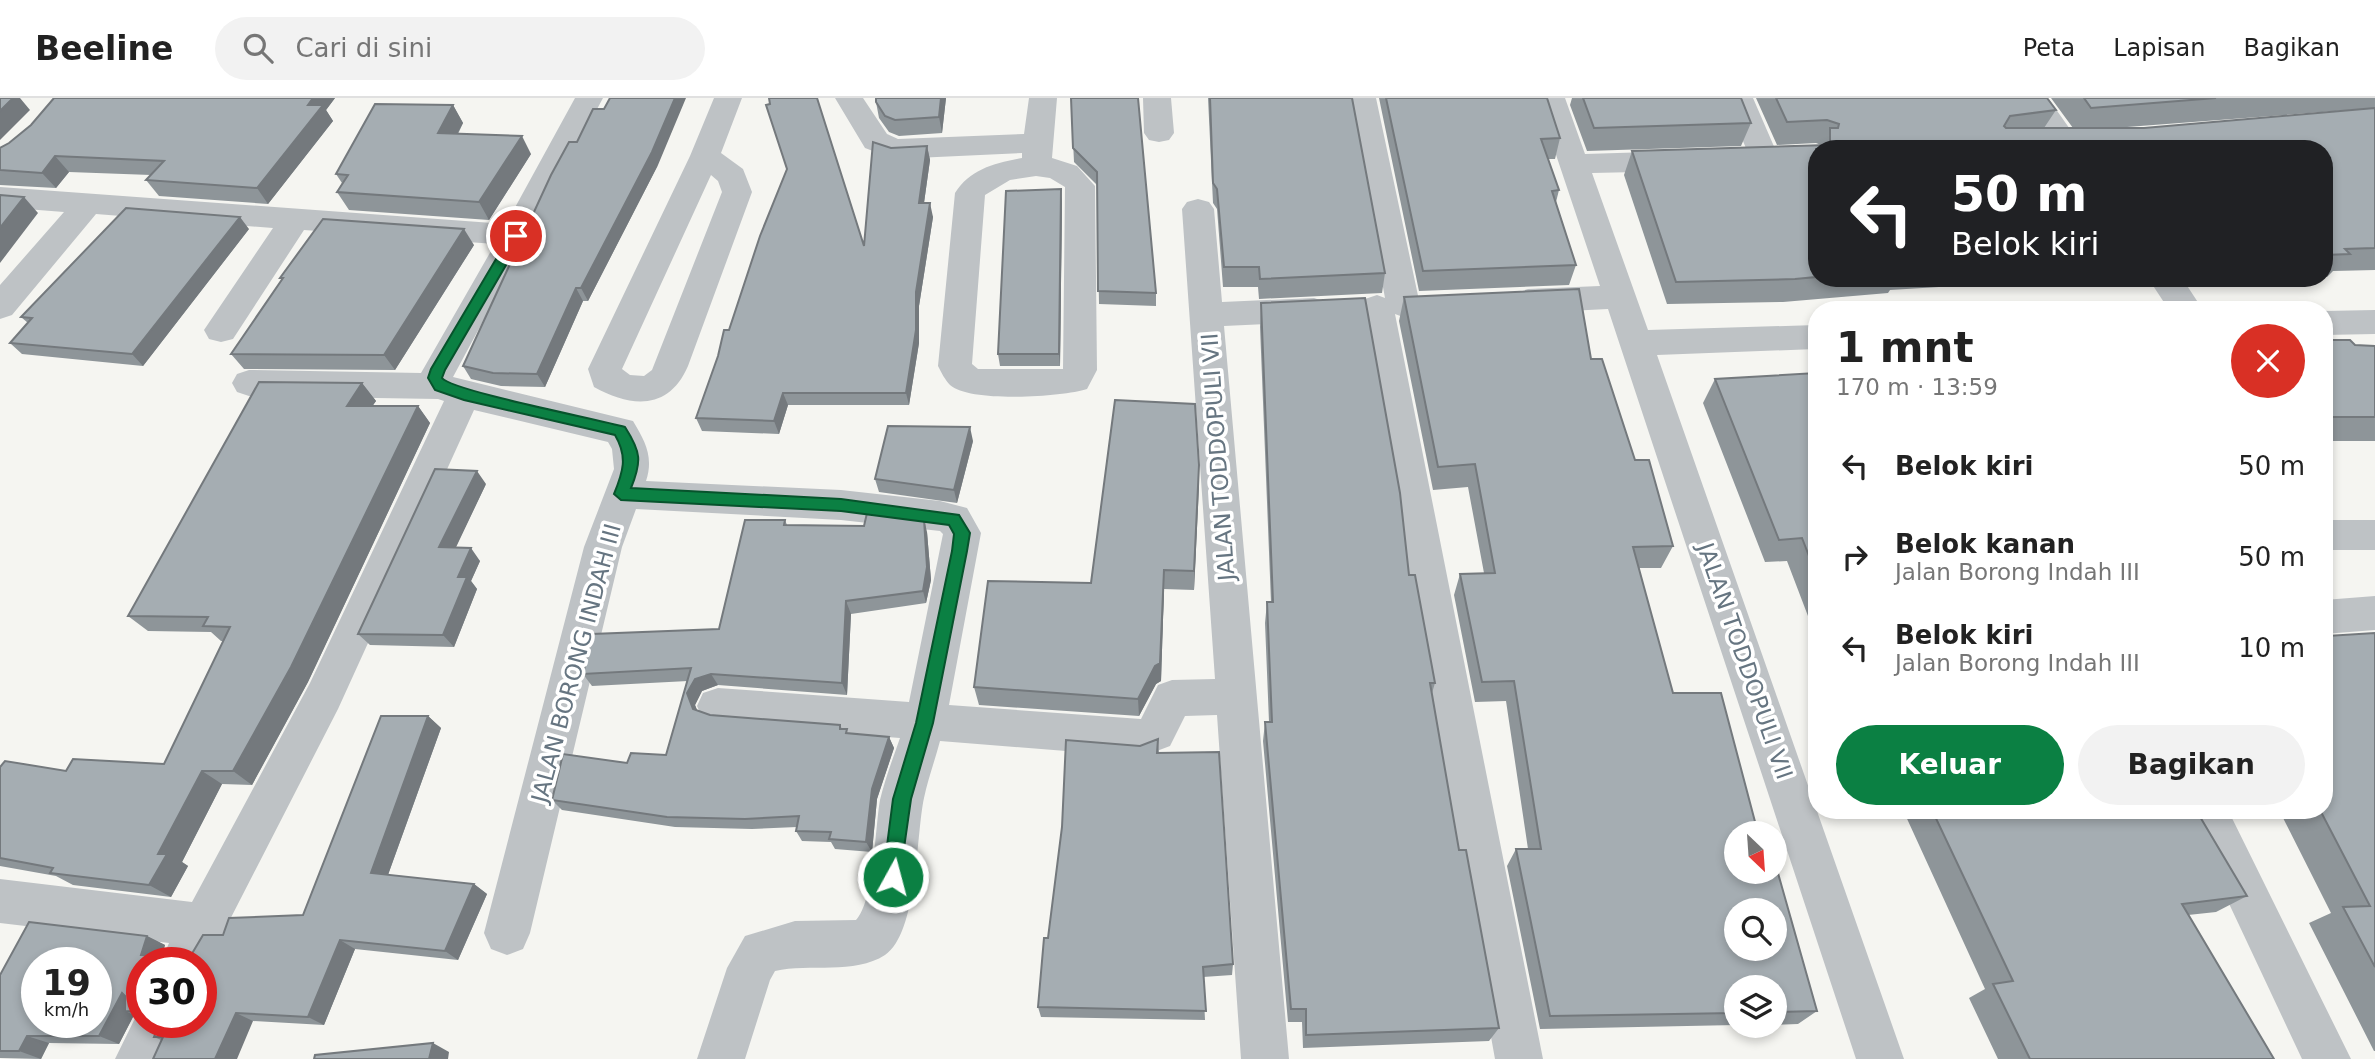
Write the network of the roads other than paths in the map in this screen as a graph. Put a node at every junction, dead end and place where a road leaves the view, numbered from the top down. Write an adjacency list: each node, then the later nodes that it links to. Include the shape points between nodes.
1 (589, 98): 21 (street)
2 (728, 98): 13 (street)
3 (849, 98): 12 (street, via 876,141 894,149)
4 (1043, 98): 12 (street)
5 (1157, 98): 10 (street)
6 (1362, 98): 24 (street)
7 (1551, 98): 16 (street, JALAN TODDOPULI VII)
8 (1739, 98): 15 (street)
9 (2033, 98): 11 (street)
10 (1159, 133)
11 (2072, 140)
12 (1037, 154): 12 (street, via 975,186 970,193 955,366 963,377 975,382 1065,382 1075,380 1080,370 1080,186 1072,175)
13 (705, 156): 13 (street, via 732,176 737,192 684,332 659,384 640,389 616,384 606,378 605,369)
14 (1798, 157): 15 (street)
15 (1740, 159): 16 (street)
16 (1575, 164): 22 (street, JALAN TODDOPULI VII)
17 (0, 197): 18 (street)
18 (88, 204): 20 (street); 25 (street)
19 (1198, 209): 26 (street, JALAN TODDOPULI VII)
20 (295, 219): 21 (street); 29 (street)
21 (516, 236): 33 (street, via 438,369 435,378)
22 (1619, 297): 23 (street); 31 (street, JALAN TODDOPULI VII)
23 (1497, 302)
24 (1403, 305): 26 (street); 50 (street)
25 (0, 307)
26 (1208, 315): 39 (street, JALAN TODDOPULI VII)
27 (2375, 322): 28 (street)
28 (2333, 323)
29 (221, 330)
30 (1808, 337): 31 (street)
31 (1634, 343): 51 (street, JALAN TODDOPULI VII)
32 (248, 383): 33 (street)
33 (452, 391): 34 (street, JALAN BORONG INDAH III, via 620,431 630,447 632,469); 45 (street, via 324,696)
34 (621, 494): 41 (street, via 841,505 954,519 962,533 960,551); 44 (street, JALAN BORONG INDAH III, via 603,547)
35 (2333, 535): 36 (street)
36 (2375, 535)
37 (2375, 613): 38 (street)
38 (2333, 616)
39 (1236, 697): 41 (street, via 1172,698 1163,724 1156,733 1141,738); 49 (street, JALAN TODDOPULI VII)
40 (718, 706): 41 (street)
41 (925, 723): 48 (street, via 902,799 893,877 880,928 857,943 794,944 761,952 750,968)
42 (2210, 819): 52 (street)
43 (0, 901): 45 (street)
44 (507, 933)
45 (193, 944)
46 (149, 1038): 47 (street)
47 (139, 1059)
48 (721, 1059)
49 (1265, 1059)
50 (1519, 1059)
51 (1880, 1059)
52 (2328, 1059)

